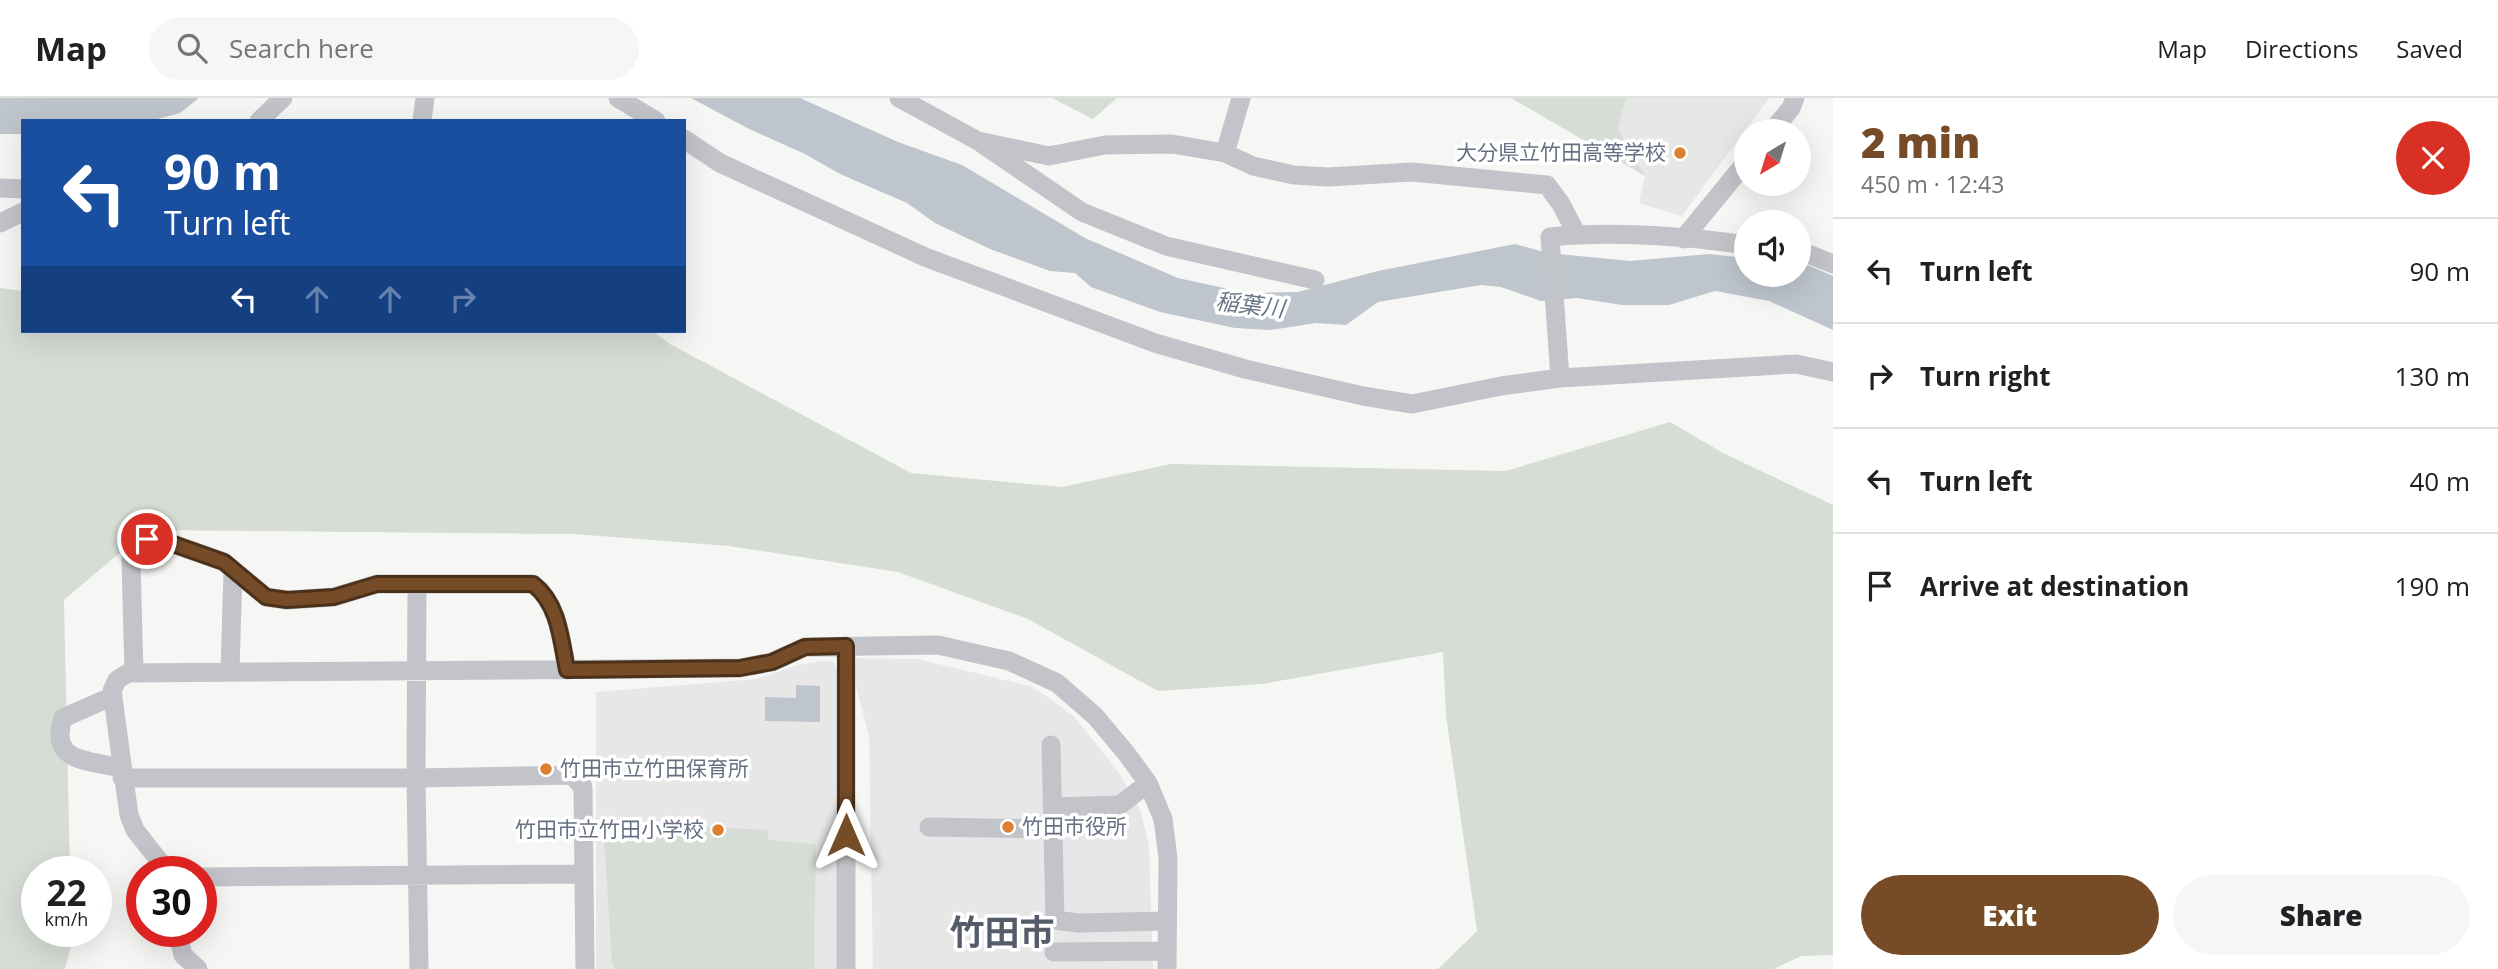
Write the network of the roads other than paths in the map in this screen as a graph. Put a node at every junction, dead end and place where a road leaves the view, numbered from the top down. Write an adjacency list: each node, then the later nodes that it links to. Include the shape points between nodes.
1 (283, 98): 7 (street)
2 (425, 98): 8 (street)
3 (618, 98): 9 (street)
4 (899, 98): 12 (street)
5 (1241, 98): 13 (street)
6 (1795, 98): 10 (street)
7 (261, 119)
8 (422, 119)
9 (653, 119)
10 (1782, 119)
11 (686, 140): 26 (street, via 720,163 925,257 1155,343 1245,369 1412,404)
12 (978, 141): 13 (street, via 1049,156 1105,145 1172,144); 24 (street, via 1082,212 1166,246)
13 (1225, 153): 19 (street, via 1253,166 1294,175 1412,172 1547,185)
14 (1734, 176): 20 (street)
15 (0, 188): 16 (street)
16 (21, 189)
17 (21, 213): 18 (street)
18 (0, 223)
19 (1577, 234): 20 (street); 26 (street, via 1550,237 1549,243)
20 (1682, 239): 21 (street)
21 (1734, 244)
22 (1811, 255): 23 (street)
23 (1833, 264)
24 (1315, 280)
25 (1833, 372): 26 (street, via 1796,364)
26 (1559, 374)
27 (233, 570): 28 (street, via 266,597 287,600 334,597 377,584); 31 (street); 33 (street, via 224,562 159,539 147,539 133,549)
28 (417, 584): 30 (street, via 533,584 551,603); 32 (street)
29 (846, 646): 30 (street, via 805,647 772,662 740,668); 38 (street, via 938,645 1009,661 1056,683 1095,716); 55 (street)
30 (567, 670): 32 (street)
31 (230, 672): 32 (street); 33 (street)
32 (418, 672): 37 (street)
33 (134, 673): 34 (street, via 117,680)
34 (113, 696): 36 (street); 36 (street, via 63,718 60,736 71,757)
35 (1051, 745): 39 (street)
36 (122, 773): 37 (street); 42 (street, via 135,830)
37 (416, 778): 43 (street, via 572,775 583,787); 44 (street)
38 (1148, 783): 39 (street, via 1120,805); 46 (street, via 1165,832)
39 (1052, 807): 41 (street)
40 (929, 827): 41 (street)
41 (1053, 829): 47 (street, via 1055,920)
42 (156, 856)
43 (583, 874): 44 (street); 54 (street)
44 (418, 876): 45 (street); 53 (street)
45 (217, 877)
46 (1166, 921): 47 (street); 51 (street)
47 (1078, 923): 49 (street)
48 (181, 947): 52 (street)
49 (1078, 951): 50 (street); 51 (street)
50 (1054, 952)
51 (1167, 960)
52 (198, 969)
53 (419, 969)
54 (585, 969)
55 (846, 969)

